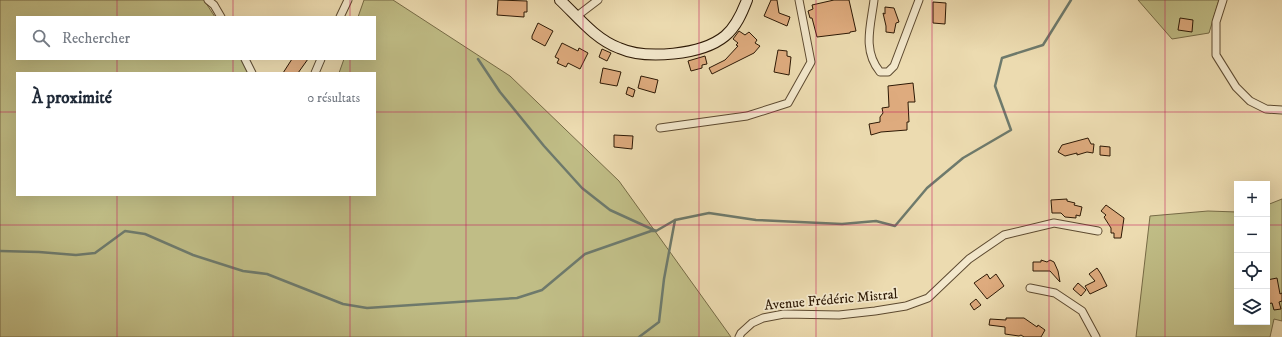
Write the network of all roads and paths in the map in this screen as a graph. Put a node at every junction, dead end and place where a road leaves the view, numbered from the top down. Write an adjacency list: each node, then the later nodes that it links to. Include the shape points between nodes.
1 (208, 0): 10 (street)
2 (348, 0): 11 (street)
3 (560, 0): 12 (street)
4 (598, 0): 12 (street)
5 (747, 0): 12 (street, via 742,14 724,37 696,50 670,54 643,54 619,48 605,41)
6 (799, 0): 18 (street, via 811,62 788,103 747,116)
7 (874, 0): 8 (street, via 870,23 870,51 873,64 880,72 888,72 894,66)
8 (919, 0)
9 (1223, 0): 17 (street, via 1216,22 1216,55 1236,87 1250,101 1266,109)
10 (220, 16)
11 (340, 16)
12 (576, 16)
13 (246, 60): 15 (street)
14 (321, 60): 16 (street)
15 (252, 72)
16 (315, 72)
17 (1282, 110)
18 (660, 128)
19 (1098, 230): 21 (street, Avenue Frédéric Mistral, via 1054,223 1004,235 970,259 928,298 906,306 875,312 839,316 784,314 763,318 752,323)
20 (1030, 288): 22 (street, via 1055,293 1082,311)
21 (739, 337)
22 (1096, 337)

